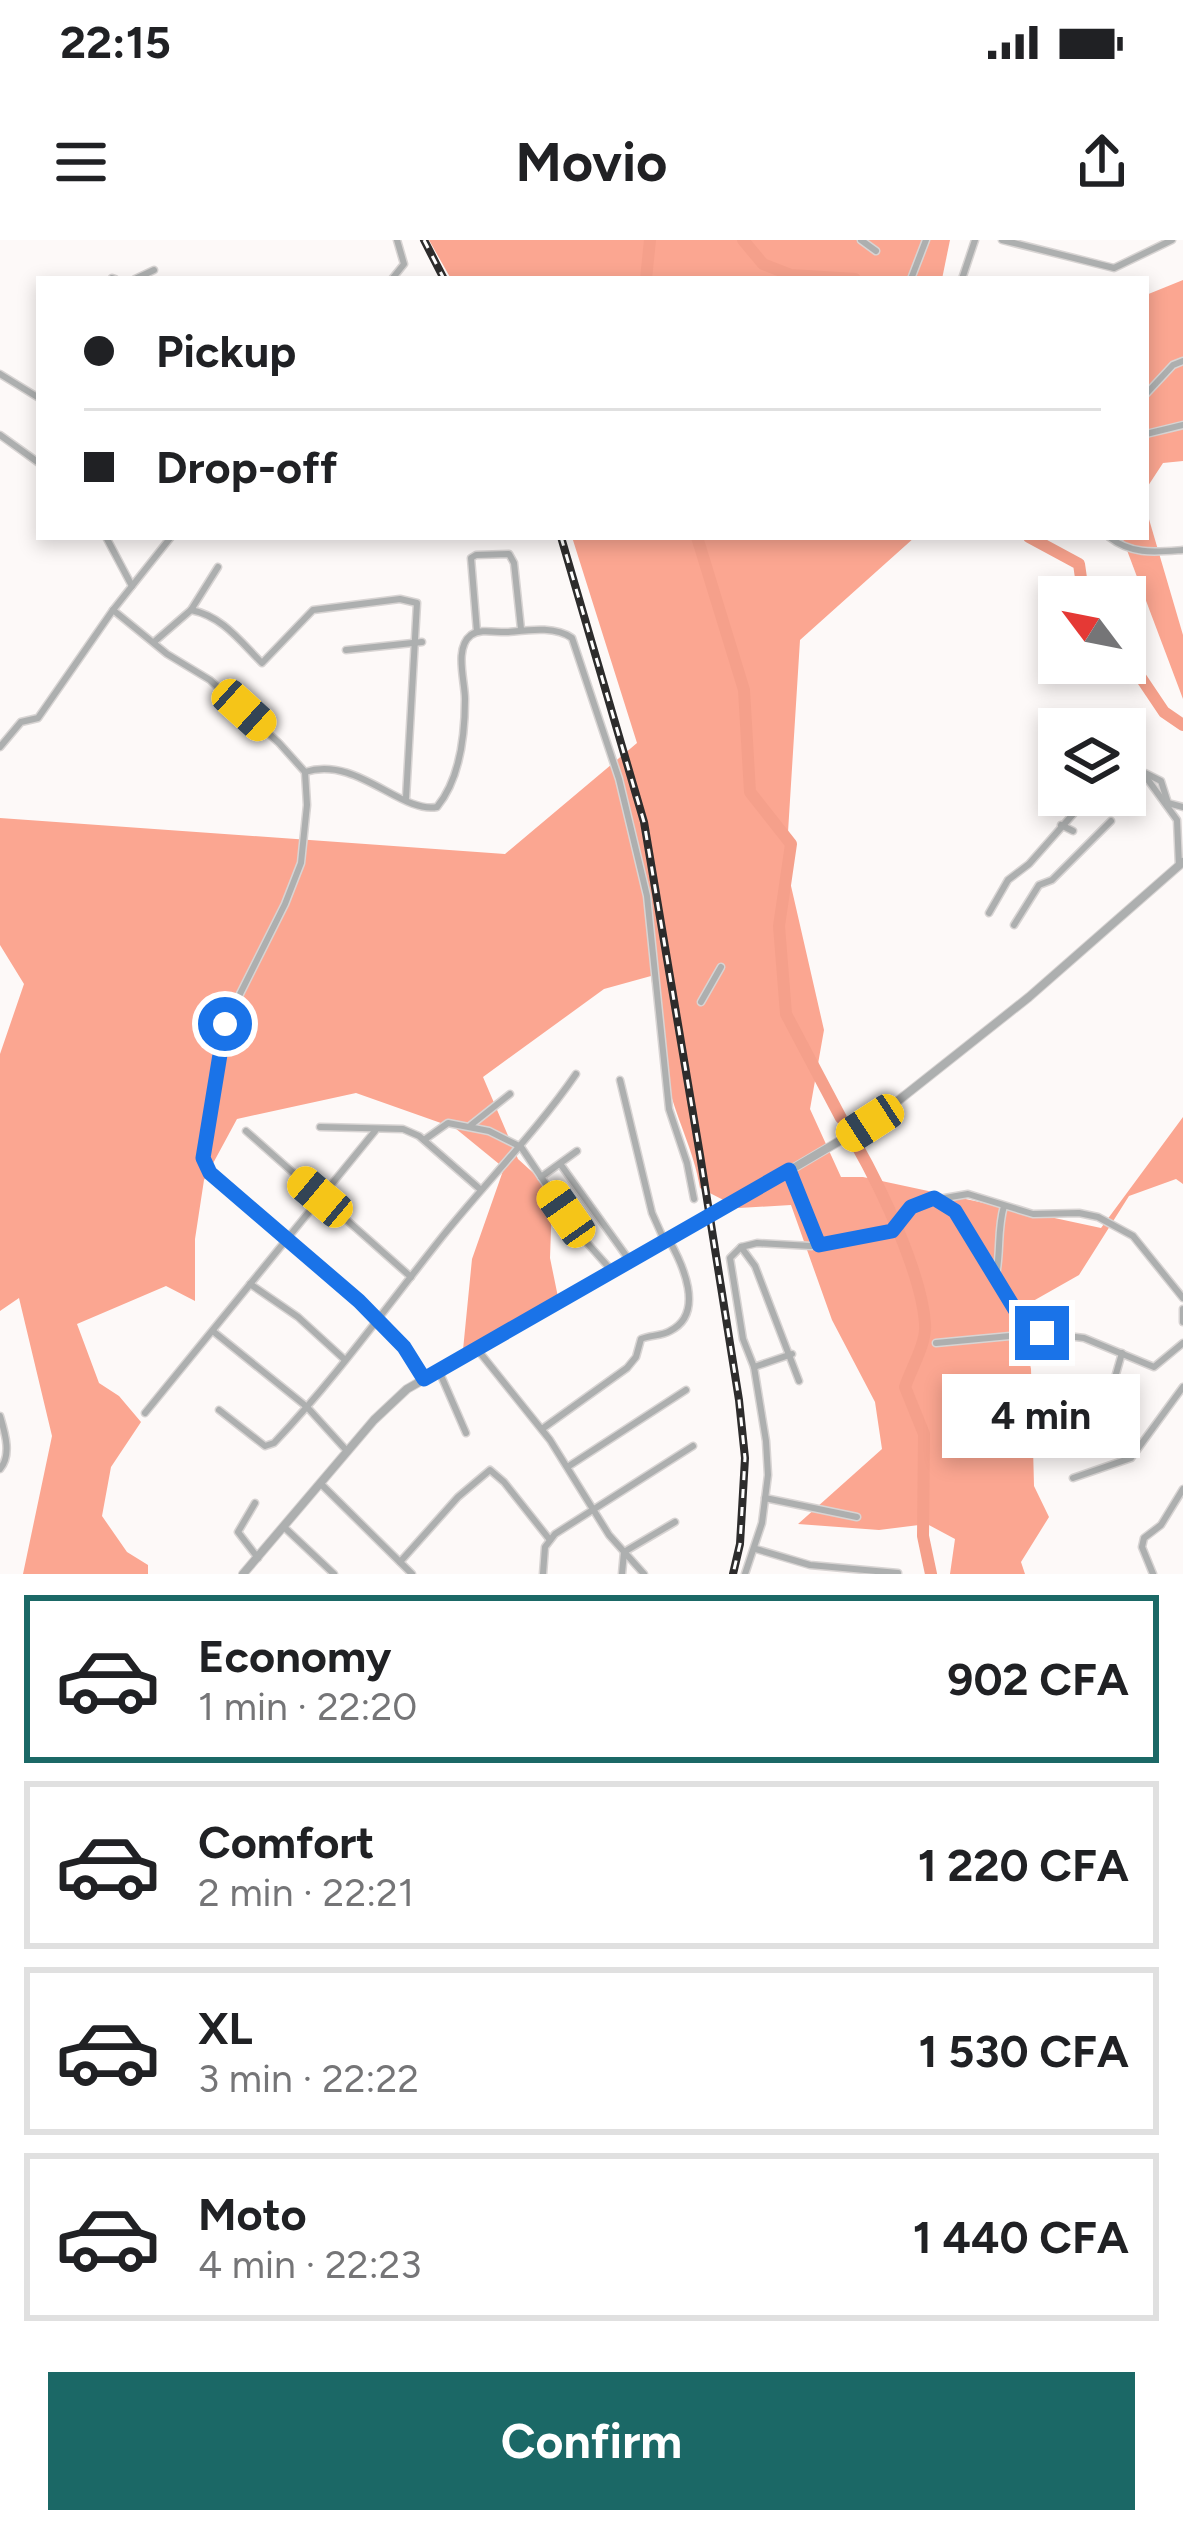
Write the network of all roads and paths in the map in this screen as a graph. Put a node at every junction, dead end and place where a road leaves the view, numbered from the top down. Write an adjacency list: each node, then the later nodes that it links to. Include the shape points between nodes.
1 (397, 240): 10 (street, via 404,264)
2 (861, 240): 7 (street)
3 (926, 240): 11 (street)
4 (975, 240): 12 (street)
5 (1002, 240): 6 (street, via 1114,268)
6 (1172, 240)
7 (876, 251)
8 (154, 270): 9 (street)
9 (141, 276)
10 (394, 276)
11 (912, 276)
12 (963, 276)
13 (1183, 361): 15 (street)
14 (0, 374): 16 (street)
15 (1149, 391)
16 (36, 396)
17 (1183, 425): 18 (street)
18 (1149, 433)
19 (0, 435): 20 (street)
20 (36, 461)
21 (108, 540): 26 (street)
22 (169, 540): 26 (street)
23 (1112, 540): 24 (street, via 1144,553)
24 (1183, 550)
25 (218, 567): 28 (street)
26 (132, 586): 27 (street)
27 (113, 610): 31 (street); 34 (street, via 38,718 21,722)
28 (191, 610): 31 (street); 32 (street, via 211,615 262,663 313,610 400,598 416,603)
29 (521, 629): 30 (street); 30 (street, via 514,563 502,552 472,559); 66 (street, via 572,638 619,779 647,896 668,1109)
30 (477, 632): 38 (street, via 464,644 459,756 447,794 431,809)
31 (154, 642): 35 (street, via 235,700)
32 (418, 643): 33 (street); 38 (street)
33 (346, 650)
34 (0, 747)
35 (305, 772): 38 (street, via 360,776); 68 (street, via 301,863 225,1024 203,1158)
36 (1146, 774): 39 (street, via 1161,781 1168,802)
37 (1146, 777): 42 (street)
38 (406, 798)
39 (1183, 807)
40 (1068, 816): 43 (street)
41 (1111, 820): 47 (street, via 1039,885)
42 (1181, 823): 45 (street)
43 (1060, 825): 44 (street); 46 (street)
44 (1073, 831)
45 (1181, 864): 61 (street, via 870,1123)
46 (989, 913)
47 (1014, 925)
48 (722, 967): 49 (street)
49 (701, 1002)
50 (576, 1074): 58 (street)
51 (620, 1080): 69 (street, via 652,1213)
52 (510, 1094): 54 (street)
53 (320, 1127): 56 (street)
54 (468, 1127): 57 (street, via 448,1123); 58 (street)
55 (246, 1131): 64 (street)
56 (376, 1131): 57 (street, via 403,1129); 64 (street)
57 (424, 1140): 63 (street)
58 (521, 1147): 62 (street); 63 (street)
59 (577, 1151): 60 (street)
60 (561, 1165): 62 (street); 72 (street)
61 (789, 1170): 69 (street, bridge); 70 (street)
62 (541, 1177): 73 (street)
63 (481, 1190): 74 (street)
64 (320, 1197): 68 (street); 74 (street)
65 (934, 1198): 67 (street); 70 (street, via 911,1207 895,1228); 75 (street, via 955,1211)
66 (694, 1199)
67 (1005, 1204): 75 (street); 77 (street, via 1115,1226 1133,1236)
68 (285, 1240): 76 (street); 79 (street)
69 (667, 1241): 72 (street); 100 (street, via 688,1288 679,1323 641,1339 627,1369)
70 (819, 1245): 71 (street)
71 (741, 1247): 87 (street); 89 (street, via 730,1258)
72 (630, 1261): 73 (street)
73 (613, 1272): 85 (street)
74 (411, 1277): 79 (street)
75 (995, 1279): 82 (street)
76 (250, 1284): 81 (street); 88 (street)
77 (1183, 1298)
78 (1183, 1309): 80 (street)
79 (377, 1318): 88 (street); 91 (street)
80 (1183, 1322)
81 (214, 1332): 95 (street); 97 (street)
82 (1030, 1334): 83 (street); 86 (street, via 1084,1338)
83 (936, 1343)
84 (1183, 1343): 86 (street, via 1154,1367)
85 (477, 1349): 90 (street); 100 (street)
86 (1122, 1353): 99 (street, via 1096,1427)
87 (792, 1354): 89 (street); 92 (street)
88 (344, 1359): 95 (street)
89 (754, 1366): 109 (street)
90 (439, 1371): 91 (street); 101 (street)
91 (424, 1379): 103 (street)
92 (799, 1381)
93 (1183, 1387): 106 (street, via 1131,1459)
94 (686, 1390): 104 (street)
95 (307, 1407): 96 (street, via 265,1446); 103 (street)
96 (219, 1410)
97 (145, 1413)
98 (0, 1415): 105 (street, via 7,1444)
99 (1017, 1419)
100 (542, 1429): 104 (street)
101 (466, 1433)
102 (693, 1446): 111 (street)
103 (346, 1451): 107 (street)
104 (568, 1466): 111 (street)
105 (0, 1469)
106 (1073, 1478)
107 (321, 1484): 114 (street); 119 (street)
108 (1183, 1489): 128 (street, via 1144,1538)
109 (765, 1498): 112 (street); 116 (street)
110 (255, 1502): 118 (street, via 238,1532)
111 (596, 1511): 115 (street); 117 (street)
112 (857, 1517)
113 (675, 1522): 117 (street)
114 (284, 1528): 118 (street); 122 (street)
115 (550, 1540): 119 (street, via 490,1471); 124 (street)
116 (756, 1549): 121 (street, via 796,1562); 127 (street)
117 (624, 1552): 125 (street); 126 (street)
118 (257, 1558): 120 (street)
119 (400, 1562): 123 (street)
120 (250, 1572)
121 (898, 1573)
122 (334, 1574)
123 (412, 1574)
124 (543, 1574)
125 (622, 1574)
126 (644, 1574)
127 (745, 1574)
128 (1153, 1574)

